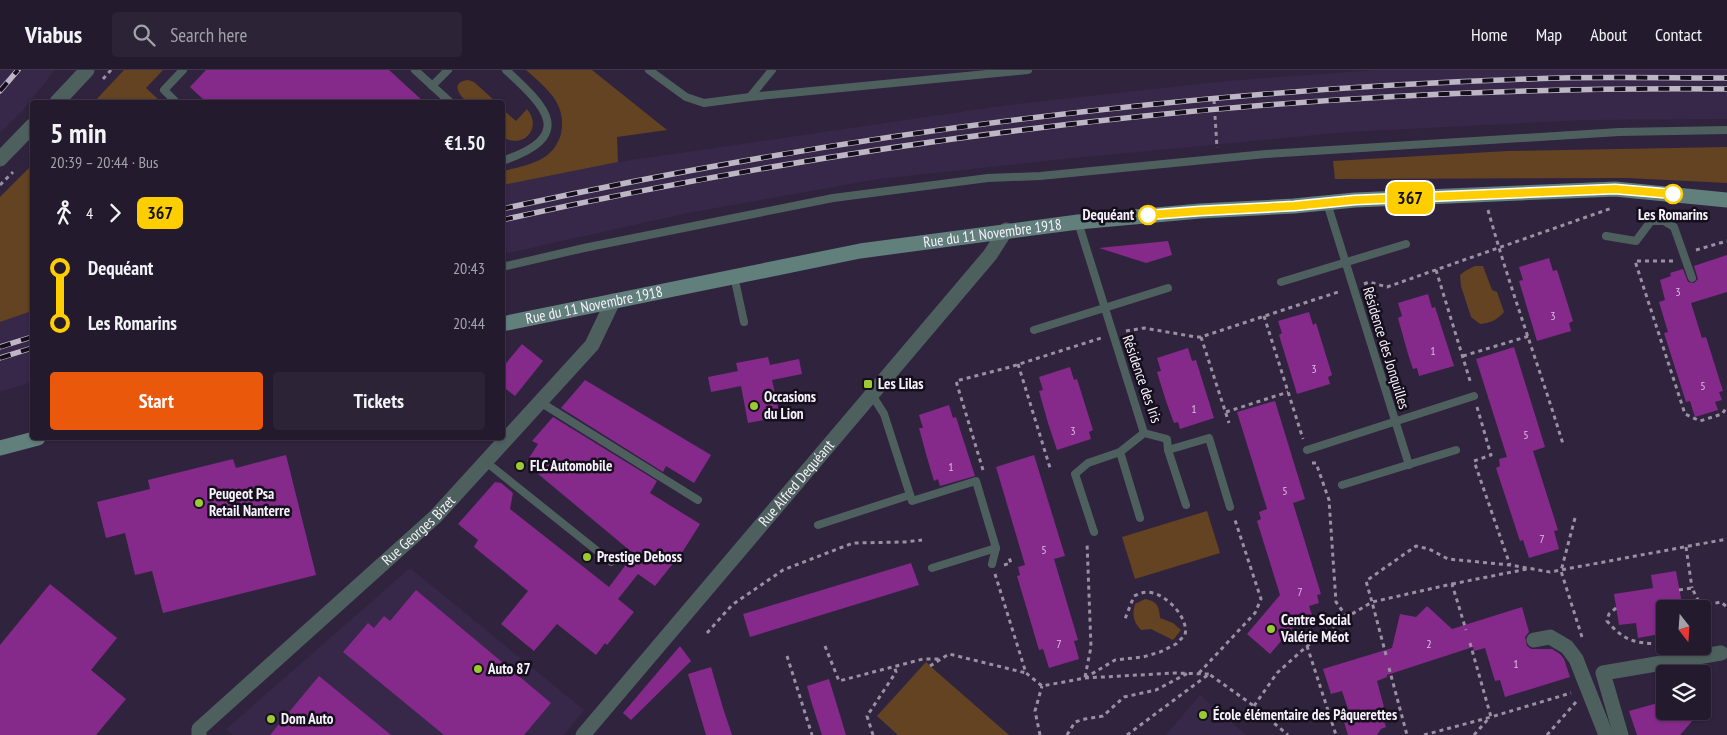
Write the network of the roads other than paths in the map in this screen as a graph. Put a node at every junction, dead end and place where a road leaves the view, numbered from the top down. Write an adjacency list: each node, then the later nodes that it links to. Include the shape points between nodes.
1 (87, 70): 11 (street)
2 (183, 70): 12 (lane, via 164,90)
3 (415, 70): 9 (lane)
4 (448, 70): 9 (lane)
5 (506, 70): 17 (lane, via 536,98 548,121 548,130 534,147)
6 (650, 70): 10 (lane, via 686,97 704,104)
7 (772, 70): 10 (lane)
8 (1028, 70): 10 (lane)
9 (432, 86): 13 (lane)
10 (750, 97)
11 (58, 100)
12 (174, 100)
13 (448, 100)
14 (30, 128): 16 (street)
15 (1727, 130): 25 (lane, via 1609,133 1275,153 1040,176 988,178 833,198)
16 (0, 159)
17 (506, 160)
18 (1727, 200): 19 (street, Rue du 11 Novembre 1918, via 1615,189)
19 (1327, 203): 20 (street, Rue du 11 Novembre 1918); 24 (lane, Résidence des Jonquilles)
20 (1078, 222): 21 (street, Rue du 11 Novembre 1918); 31 (lane, Résidence des Iris)
21 (1006, 230): 26 (street, Rue du 11 Novembre 1918, via 860,251); 35 (street, Rue Alfred Dequéant, via 990,255)
22 (1606, 236): 27 (lane, via 1636,241 1651,221 1674,226)
23 (1406, 244): 24 (lane)
24 (1345, 262): 28 (lane); 38 (lane, Résidence des Jonquilles)
25 (505, 266)
26 (734, 276): 30 (street, Rue du 11 Novembre 1918); 32 (lane)
27 (1692, 278)
28 (1280, 282)
29 (1168, 288): 31 (lane)
30 (613, 301): 33 (street, Rue du 11 Novembre 1918); 37 (street, Rue Georges Bizet, via 592,345)
31 (1103, 308): 34 (lane); 39 (lane, Résidence des Iris)
32 (744, 322)
33 (505, 323)
34 (1034, 330)
35 (872, 396): 49 (lane, via 884,414); 63 (street, Rue Alfred Dequéant)
36 (1474, 396): 38 (lane, Résidence des Jonquilles)
37 (540, 402): 46 (street, Rue Georges Bizet); 50 (lane)
38 (1394, 422): 43 (lane); 47 (lane)
39 (1144, 433): 42 (lane, Résidence des Iris, via 1168,439); 45 (lane)
40 (30, 440): 41 (street)
41 (0, 448)
42 (1168, 450): 51 (lane); 52 (lane, via 1209,438)
43 (1307, 450)
44 (1456, 450): 47 (lane)
45 (1120, 452): 53 (lane); 55 (lane, via 1088,463 1075,474)
46 (486, 462): 57 (lane); 62 (street, Rue Georges Bizet, via 436,516 199,729)
47 (1409, 464): 48 (lane)
48 (1342, 485)
49 (910, 494): 54 (lane); 56 (lane, via 912,501 976,482)
50 (698, 500)
51 (1186, 504)
52 (1230, 507)
53 (1140, 518)
54 (818, 525)
55 (1094, 532)
56 (996, 548): 58 (lane); 59 (lane)
57 (611, 562)
58 (992, 564)
59 (932, 568)
60 (1534, 640): 64 (street, via 1550,638 1567,647 1576,659)
61 (1721, 653): 65 (street, via 1603,673)
62 (199, 735)
63 (583, 735)
64 (1606, 735)
65 (1621, 735)

